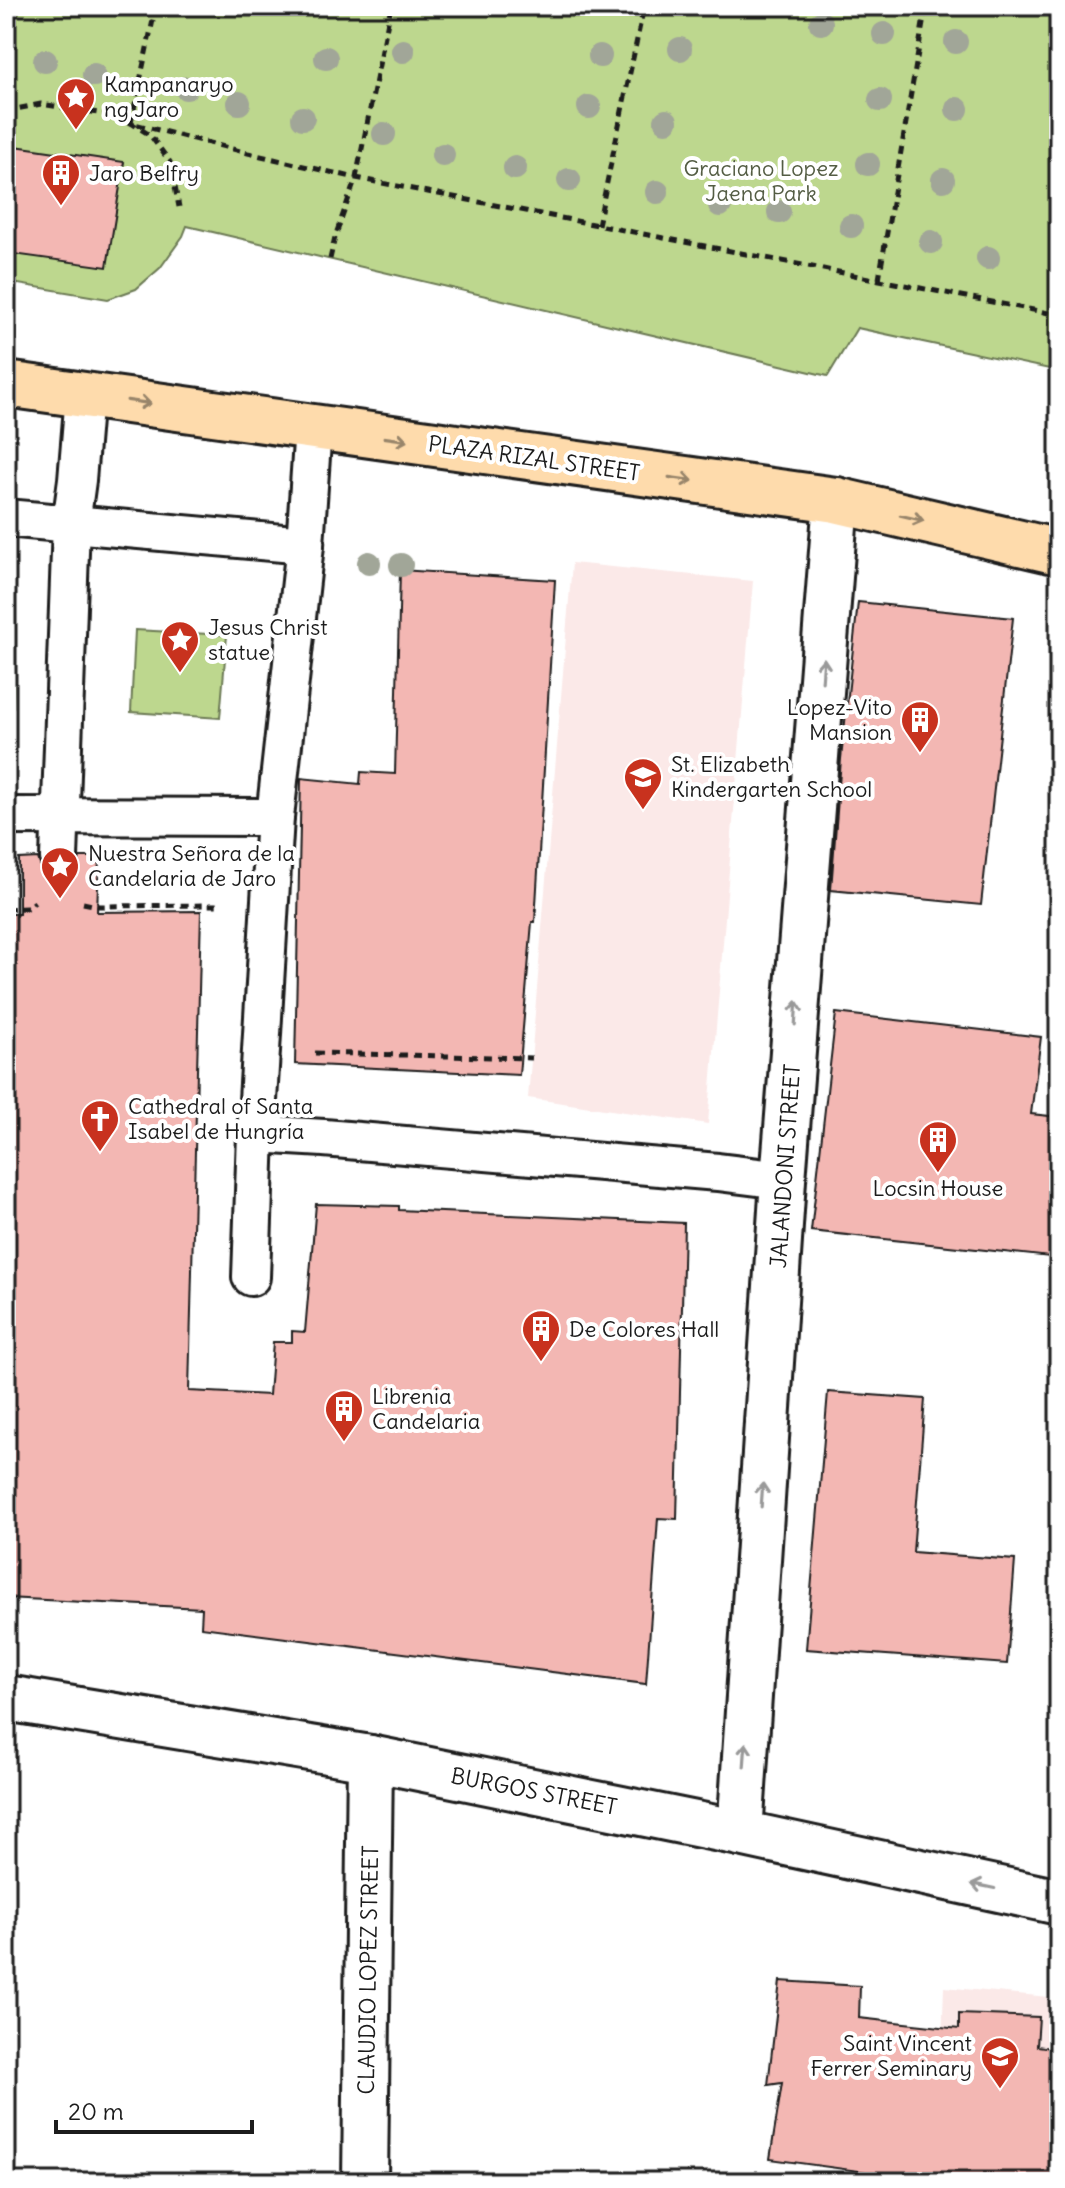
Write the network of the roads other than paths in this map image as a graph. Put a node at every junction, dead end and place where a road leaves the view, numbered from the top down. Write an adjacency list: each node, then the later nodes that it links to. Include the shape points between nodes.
1 (6, 384): 2 (main road, PLAZA RIZAL STREET)
2 (84, 395): 3 (main road, PLAZA RIZAL STREET, one-way to 3); 6 (lane)
3 (313, 427): 4 (main road, PLAZA RIZAL STREET, one-way to 4); 7 (lane)
4 (836, 500): 8 (main road, PLAZA RIZAL STREET, one-way to 8); 14 (street, JALANDONI STREET, one-way to 4)
5 (6, 518): 6 (lane)
6 (71, 524): 7 (lane); 10 (lane)
7 (305, 545): 11 (lane)
8 (1059, 552)
9 (6, 816): 10 (lane)
10 (61, 816): 11 (lane); 12 (lane)
11 (275, 817): 13 (lane)
12 (59, 858)
13 (256, 1134): 14 (lane); 15 (lane)
14 (783, 1180): 18 (street, JALANDONI STREET, one-way to 14)
15 (251, 1277)
16 (6, 1698): 17 (street, BURGOS STREET)
17 (370, 1758): 18 (street, BURGOS STREET); 20 (street, CLAUDIO LOPEZ STREET)
18 (740, 1833): 19 (street, BURGOS STREET, one-way to 18)
19 (1059, 1902)
20 (365, 2182)

